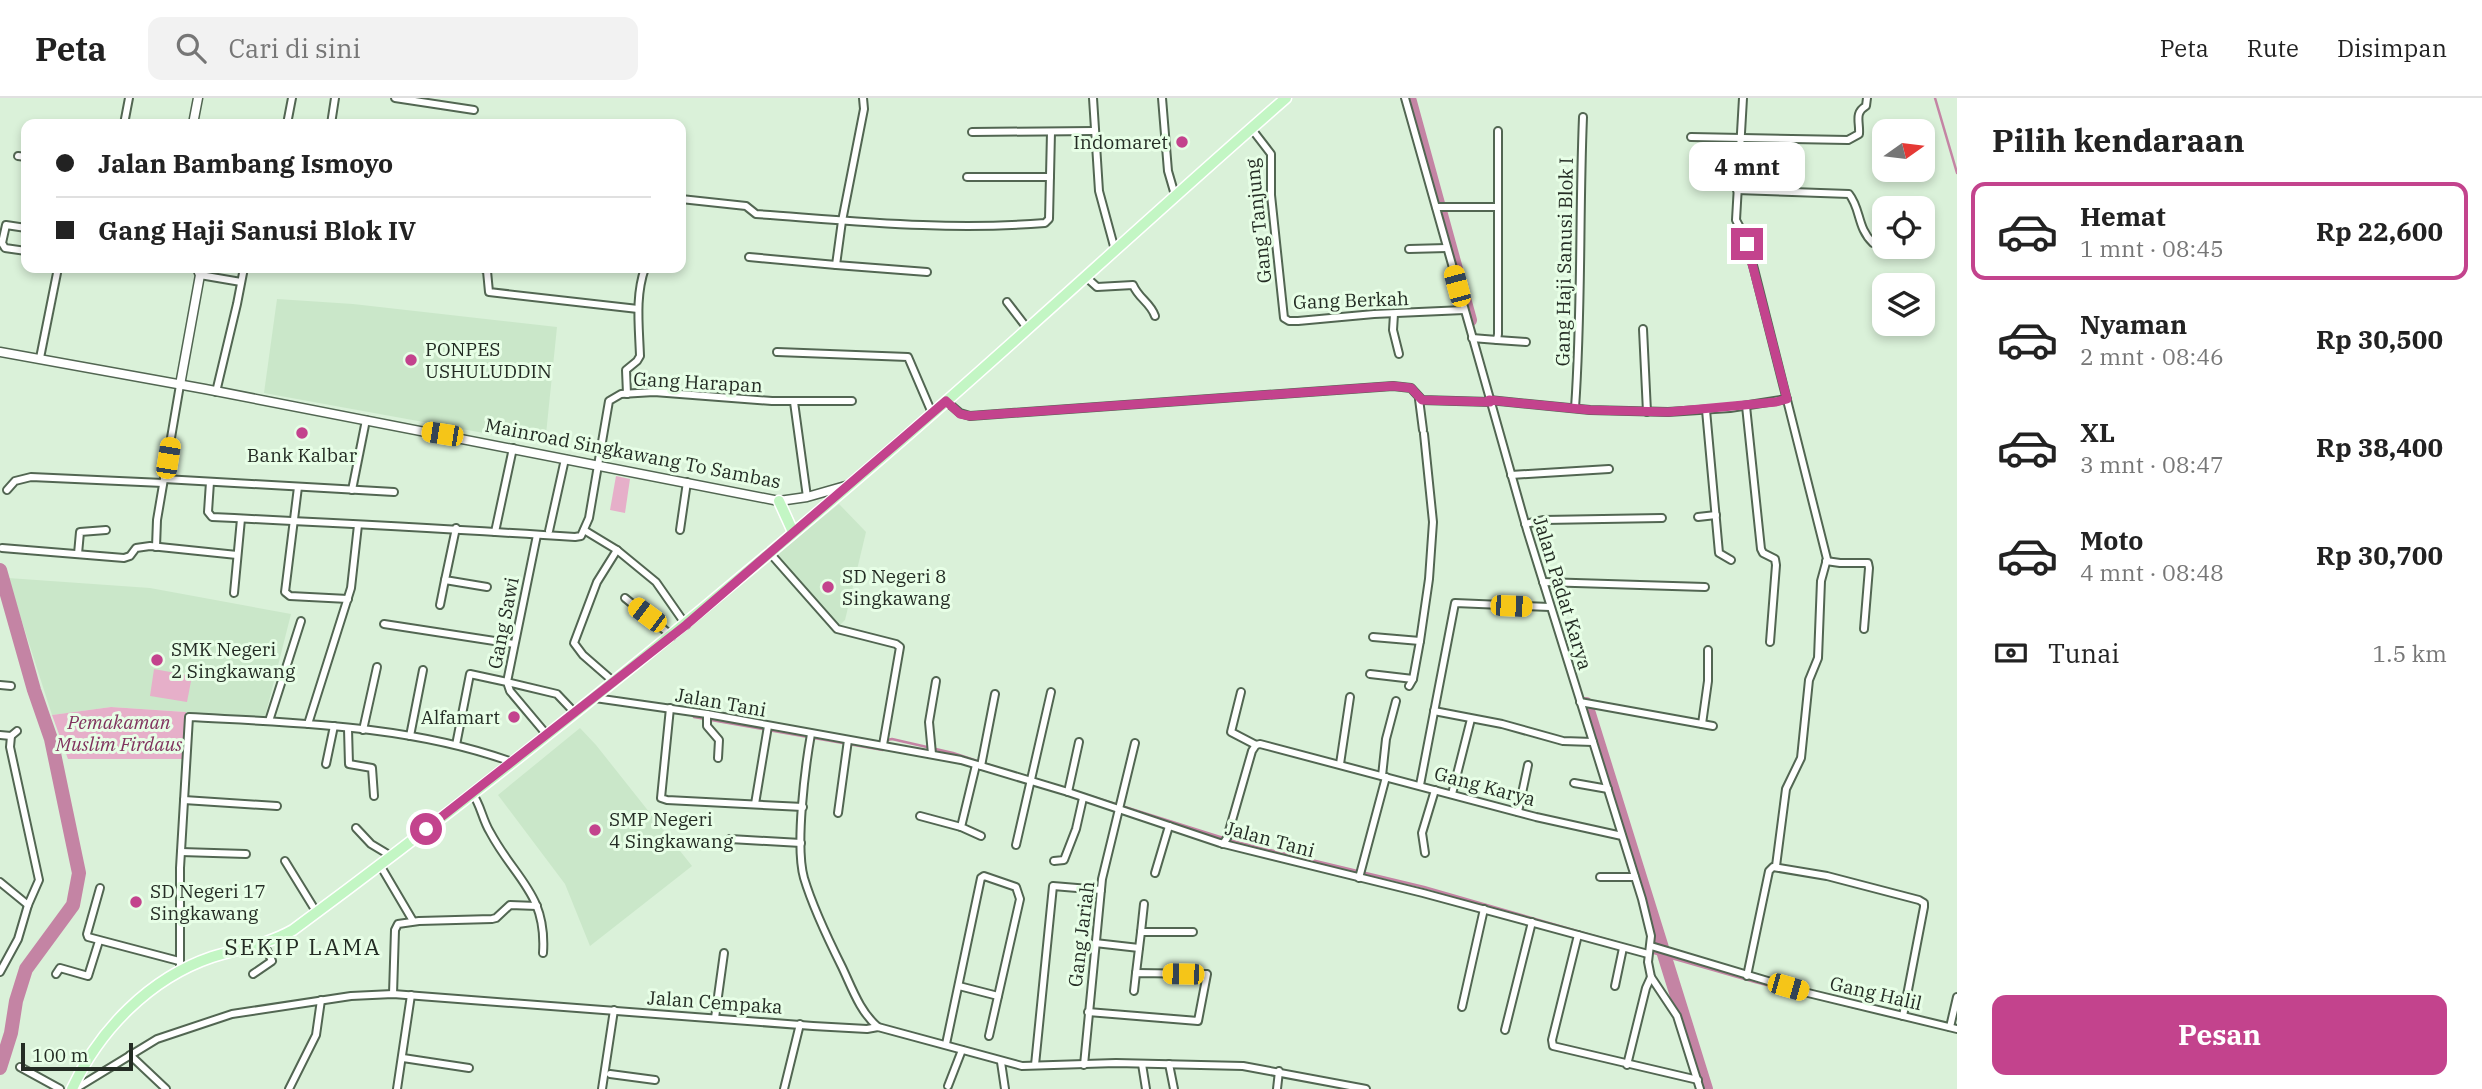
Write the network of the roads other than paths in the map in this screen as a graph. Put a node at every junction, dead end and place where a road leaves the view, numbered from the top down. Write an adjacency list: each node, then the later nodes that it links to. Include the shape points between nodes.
1 (129, 98): 15 (street)
2 (198, 98): 16 (street)
3 (292, 98): 17 (street)
4 (335, 98): 18 (street)
5 (395, 98): 13 (street)
6 (863, 98): 35 (street)
7 (1093, 98): 20 (street)
8 (1162, 98): 31 (street, via 1168,171)
9 (1286, 98): 19 (main road, Mainroad Singkawang To Sambas)
10 (1405, 98): 33 (street, Jalan Padat Karya)
11 (1743, 98): 25 (street)
12 (1867, 98): 25 (street, via 1858,114 1859,134 1854,138)
13 (474, 110)
14 (1583, 117): 78 (street, Gang Haji Sanusi Blok I)
15 (125, 119)
16 (194, 119)
17 (288, 119)
18 (332, 119)
19 (1251, 128): 31 (main road, Mainroad Singkawang To Sambas); 57 (street, Gang Tanjung, via 1271,154)
20 (1094, 131): 23 (street); 41 (street, via 1099,191)
21 (1498, 131): 34 (street)
22 (972, 132): 23 (street)
23 (1051, 132): 29 (street)
24 (1691, 137): 25 (street)
25 (1741, 138): 30 (street)
26 (18, 156): 27 (street)
27 (21, 157)
28 (967, 177): 29 (street)
29 (1049, 177): 35 (street, via 1049,219 1045,223 929,227)
30 (1737, 190): 37 (street, via 1849,194); 72 (street, via 1736,220 1747,244)
31 (1175, 195): 41 (main road, Mainroad Singkawang To Sambas)
32 (686, 199): 35 (street, via 746,205 755,214)
33 (1436, 207): 34 (street); 38 (street, Jalan Padat Karya)
34 (1497, 207): 62 (street)
35 (842, 220): 43 (street)
36 (21, 227): 40 (street, via 6,225 2,243 5,248)
37 (1872, 242)
38 (1447, 248): 39 (street); 55 (street, Jalan Padat Karya)
39 (1409, 249)
40 (21, 250)
41 (1115, 250): 51 (main road, Mainroad Singkawang To Sambas)
42 (749, 257): 43 (street)
43 (836, 265): 44 (street)
44 (927, 272)
45 (57, 273): 67 (street)
46 (198, 273): 68 (street)
47 (206, 273): 52 (street)
48 (243, 273): 52 (street)
49 (487, 273): 54 (street, via 489,292)
50 (643, 273): 54 (street)
51 (1087, 278): 58 (street, via 1095,287 1133,285); 59 (main road, Mainroad Singkawang To Sambas)
52 (241, 282): 69 (street)
53 (1007, 302): 59 (street)
54 (638, 309): 70 (street, via 640,356 626,370)
55 (1464, 310): 56 (street, Gang Berkah); 61 (street, Jalan Padat Karya)
56 (1394, 314): 57 (street, Gang Berkah, via 1289,321); 66 (street)
57 (1283, 315)
58 (1154, 316)
59 (1027, 328): 76 (main road, Mainroad Singkawang To Sambas)
60 (1643, 329): 80 (street)
61 (1475, 339): 62 (street); 74 (street, Jalan Padat Karya)
62 (1497, 340): 63 (street)
63 (1526, 342)
64 (0, 352): 67 (street, Mainroad Singkawang To Sambas)
65 (778, 352): 81 (street, via 908,357)
66 (1399, 354)
67 (40, 358): 68 (street, Mainroad Singkawang To Sambas)
68 (180, 385): 69 (street, Mainroad Singkawang To Sambas); 88 (street)
69 (216, 391): 82 (street, Mainroad Singkawang To Sambas)
70 (627, 394): 75 (street, Gang Harapan); 85 (street, Gang Harapan, via 609,401)
71 (1419, 399): 74 (street); 76 (street, via 1411,388 1393,386 977,416 964,415); 136 (street, via 1433,522)
72 (1787, 399): 77 (street); 120 (street)
73 (852, 401): 75 (street, Gang Harapan)
74 (1492, 401): 78 (street); 87 (street, Jalan Padat Karya)
75 (794, 402): 96 (street)
76 (950, 405): 81 (main road, Mainroad Singkawang To Sambas)
77 (1746, 406): 79 (street); 137 (street, via 1760,549 1775,559 1776,565)
78 (1575, 408): 80 (street)
79 (1706, 410): 80 (street); 98 (street)
80 (1647, 412)
81 (932, 413): 91 (main road, Mainroad Singkawang To Sambas)
82 (366, 420): 83 (street, Mainroad Singkawang To Sambas); 94 (street)
83 (513, 449): 84 (street, Mainroad Singkawang To Sambas); 109 (street)
84 (565, 459): 85 (street, Mainroad Singkawang To Sambas); 110 (street)
85 (599, 465): 90 (street, Mainroad Singkawang To Sambas); 107 (street)
86 (1609, 469): 87 (street)
87 (1514, 475): 103 (street, Jalan Padat Karya)
88 (164, 481): 89 (street); 93 (street, via 31,477 15,481); 113 (street)
89 (210, 482): 92 (street); 101 (street, via 209,517)
90 (687, 482): 97 (street, Mainroad Singkawang To Sambas); 108 (street)
91 (852, 484): 96 (street, Mainroad Singkawang To Sambas); 111 (main road)
92 (298, 487): 94 (street); 102 (street)
93 (7, 490)
94 (352, 490): 95 (street)
95 (394, 492)
96 (807, 497): 97 (street, Mainroad Singkawang To Sambas)
97 (779, 500): 111 (main road)
98 (1716, 515): 99 (street); 119 (street, via 1719,553)
99 (1698, 517)
100 (1662, 518): 103 (street)
101 (241, 519): 102 (street); 118 (street)
102 (292, 523): 104 (street); 127 (street, via 287,594)
103 (1529, 523): 122 (street, Jalan Padat Karya)
104 (358, 525): 105 (street); 127 (street)
105 (456, 528): 109 (street); 121 (street)
106 (106, 530): 117 (street, via 80,533)
107 (584, 530): 112 (street, via 575,537); 115 (street)
108 (680, 530)
109 (495, 531): 112 (street)
110 (549, 531)
111 (793, 532): 116 (main road)
112 (537, 535): 138 (street, Gang Sawi)
113 (156, 547): 117 (street, via 136,548 127,558); 118 (street)
114 (2, 548): 117 (street)
115 (617, 550): 132 (street, via 662,589); 146 (street, via 597,582 574,643)
116 (769, 552): 132 (main road); 177 (street, via 837,629 900,647)
117 (78, 554)
118 (237, 555): 125 (street)
119 (1731, 560)
120 (1826, 561): 133 (street, via 1869,565); 222 (street, via 1818,659 1809,680 1801,758 1786,789)
121 (445, 580): 123 (street); 128 (street)
122 (1546, 582): 124 (street); 129 (street, Jalan Padat Karya)
123 (487, 587)
124 (1705, 587)
125 (234, 593)
126 (625, 598): 134 (street)
127 (348, 599): 163 (street)
128 (440, 604)
129 (1550, 607): 156 (street, Jalan Padat Karya); 158 (street, via 1455,603)
130 (301, 621): 162 (street)
131 (384, 624): 138 (street)
132 (686, 625): 134 (main road)
133 (1864, 629)
134 (672, 636): 146 (main road)
135 (1373, 637): 136 (street)
136 (1420, 641): 143 (street)
137 (1770, 642)
138 (514, 644): 145 (street, Gang Sawi)
139 (1708, 650): 164 (street)
140 (377, 667): 168 (street)
141 (423, 670): 172 (street)
142 (1370, 674): 143 (street)
143 (1413, 679): 149 (street)
144 (936, 681): 181 (street, via 929,722)
145 (507, 682): 159 (street, Gang Sawi, via 557,694); 171 (street); 179 (street, via 468,675)
146 (614, 682): 154 (main road)
147 (0, 685): 148 (street)
148 (11, 686)
149 (1409, 686)
150 (1051, 692): 189 (street)
151 (1241, 692): 180 (street, via 1231,732)
152 (995, 695): 186 (street)
153 (1350, 697): 185 (street)
154 (599, 698): 157 (street, Jalan Tani); 159 (main road)
155 (1396, 701): 188 (street, via 1386,739)
156 (1580, 702): 164 (street); 176 (street, Jalan Padat Karya)
157 (670, 708): 160 (street, Jalan Tani); 200 (street, via 661,798)
158 (1434, 711): 161 (street); 191 (street)
159 (575, 713): 171 (main road)
160 (707, 718): 169 (street, Jalan Tani); 182 (street, via 709,730 719,738)
161 (1471, 719): 176 (street, via 1563,741); 195 (street)
162 (268, 721): 163 (street); 199 (street, via 189,717)
163 (308, 724): 165 (street)
164 (1702, 724): 166 (street)
165 (334, 726): 167 (street); 184 (street)
166 (1713, 726)
167 (348, 729): 168 (street); 196 (street, via 349,764 372,768)
168 (363, 730): 172 (street)
169 (767, 731): 173 (street, Jalan Tani); 200 (street)
170 (0, 735): 232 (street, via 14,734 11,755 39,876)
171 (547, 735): 183 (main road)
172 (410, 736): 179 (street)
173 (810, 738): 174 (street, Jalan Tani); 203 (street)
174 (848, 740): 177 (street, Jalan Tani); 205 (street)
175 (1079, 742): 193 (street)
176 (1592, 742): 192 (street, Jalan Padat Karya)
177 (884, 743): 181 (street, Jalan Tani)
178 (1135, 743): 202 (street, Gang Jariah)
179 (456, 745): 183 (street)
180 (1256, 745): 185 (street, Gang Karya); 213 (street)
181 (932, 754): 186 (street, Jalan Tani)
182 (718, 758)
183 (512, 762): 197 (main road)
184 (326, 764)
185 (1340, 764): 188 (street, Gang Karya)
186 (978, 765): 189 (street, Jalan Tani); 208 (street)
187 (1528, 765): 204 (street)
188 (1384, 776): 191 (street, Gang Karya); 225 (street)
189 (1032, 778): 193 (street, Jalan Tani); 215 (street)
190 (1574, 783): 192 (street)
191 (1420, 785): 194 (street, Gang Karya)
192 (1608, 789): 211 (street, Jalan Padat Karya)
193 (1069, 790): 198 (street, Jalan Tani)
194 (1435, 790): 195 (street, Gang Karya); 217 (street, via 1422,833)
195 (1452, 794): 204 (street, Gang Karya)
196 (374, 796)
197 (475, 797): 219 (main road); 233 (street, via 491,834)
198 (1083, 798): 202 (street, Jalan Tani); 221 (street, via 1070,849 1064,860)
199 (184, 800): 201 (street); 216 (street)
200 (755, 804): 203 (street)
201 (277, 806)
202 (1119, 806): 207 (street, Jalan Tani); 230 (street, Gang Jariah)
203 (803, 807): 214 (street)
204 (1518, 812): 211 (street, Gang Karya)
205 (838, 813)
206 (920, 816): 208 (street)
207 (1169, 825): 213 (street, Jalan Tani); 224 (street)
208 (961, 827): 210 (street)
209 (356, 828): 219 (street)
210 (981, 836)
211 (1622, 836): 227 (street, Jalan Padat Karya)
212 (730, 839): 214 (street)
213 (1224, 841): 225 (street, Jalan Tani)
214 (801, 843): 273 (street, via 803,877 820,918 860,1005)
215 (1016, 845)
216 (181, 852): 218 (street); 252 (street)
217 (1424, 853)
218 (246, 854)
219 (391, 856): 223 (main road)
220 (285, 861): 235 (street)
221 (1054, 861)
222 (1776, 866): 257 (street, via 1769,871); 271 (street, via 1923,903)
223 (381, 867): 235 (main road); 236 (street)
224 (1155, 873)
225 (1359, 876): 234 (street, Jalan Tani)
226 (1600, 877): 227 (street)
227 (1635, 877): 246 (street, Jalan Padat Karya)
228 (0, 882): 232 (street)
229 (100, 888): 241 (street, via 87,934)
230 (1101, 890): 242 (street, Gang Jariah); 284 (street, via 1053,887)
231 (1144, 904): 238 (street)
232 (28, 905): 251 (street)
233 (537, 906): 236 (street, via 510,905 496,918 485,920); 249 (street)
234 (1484, 909): 237 (street, Jalan Tani); 267 (street)
235 (317, 913): 243 (main road)
236 (413, 921): 262 (street, via 395,928)
237 (1532, 922): 240 (street, Jalan Tani); 275 (street)
238 (1141, 932): 239 (street); 244 (street)
239 (1193, 932)
240 (1578, 935): 245 (street, Jalan Tani); 286 (street, via 1552,1046)
241 (99, 941): 252 (street); 255 (street, via 89,976 60,968)
242 (1095, 943): 244 (street); 269 (street, Gang Jariah)
243 (266, 948): 252 (main road); 256 (street, via 272,961)
244 (1139, 948): 254 (street)
245 (1623, 948): 246 (street, Jalan Tani); 260 (street)
246 (1651, 950): 247 (street, Jalan Tani); 258 (street, Jalan Padat Karya)
247 (1666, 951): 257 (street, Gang Halil)
248 (0, 952): 251 (street)
249 (543, 953)
250 (724, 953): 270 (street)
251 (8, 957): 253 (street)
252 (180, 965): 293 (main road, via 140,998 102,1039)
253 (0, 972)
254 (1136, 973): 261 (street); 269 (street, via 1206,974 1198,1021)
255 (56, 974)
256 (253, 974)
257 (1747, 976): 271 (street, Gang Halil)
258 (1651, 977): 286 (street); 292 (street, Jalan Padat Karya, via 1673,1007)
259 (958, 986): 264 (street); 264 (street, via 981,878 988,876 1016,887 1020,899); 277 (street)
260 (1615, 986)
261 (1134, 991)
262 (393, 994): 263 (street, Jalan Cempaka); 266 (street, Jalan Cempaka)
263 (411, 995): 268 (street, Jalan Cempaka); 280 (street)
264 (998, 996): 276 (street)
265 (1957, 996): 274 (street)
266 (321, 1000): 279 (street, Jalan Cempaka, via 239,1012 164,1036); 298 (street, via 316,1035)
267 (1462, 1007)
268 (614, 1010): 270 (street, Jalan Cempaka); 300 (street)
269 (1088, 1012): 285 (street, Gang Jariah)
270 (715, 1014): 272 (street, Jalan Cempaka)
271 (1903, 1016): 274 (street, Gang Halil)
272 (800, 1024): 273 (street, Jalan Cempaka); 301 (street)
273 (878, 1027): 277 (street, Jalan Cempaka)
274 (1954, 1028)
275 (1504, 1030)
276 (989, 1036)
277 (946, 1044): 278 (street, Jalan Cempaka)
278 (962, 1050): 281 (street, Jalan Cempaka); 294 (street)
279 (130, 1055): 293 (street, Jalan Cempaka); 297 (street)
280 (403, 1058): 288 (street); 299 (street)
281 (1001, 1062): 284 (street, Jalan Cempaka); 302 (street)
282 (1142, 1064): 283 (street, Jalan Cempaka); 285 (street, Jalan Cempaka); 303 (street)
283 (1169, 1064): 289 (street, Jalan Cempaka); 304 (street)
284 (1035, 1065): 285 (street, Jalan Cempaka)
285 (1084, 1065)
286 (1627, 1065): 292 (street)
287 (20, 1067): 296 (street)
288 (469, 1068)
289 (1279, 1072): 295 (street, Jalan Cempaka); 305 (street)
290 (610, 1074): 291 (street)
291 (654, 1080)
292 (1698, 1080): 307 (street, Jalan Padat Karya)
293 (74, 1086)
294 (948, 1086)
295 (1348, 1087): 306 (street, Jalan Cempaka)
296 (60, 1089)
297 (166, 1089)
298 (289, 1089)
299 (397, 1089)
300 (602, 1089)
301 (784, 1089)
302 (1004, 1089)
303 (1146, 1089)
304 (1174, 1089)
305 (1277, 1089)
306 (1366, 1089)
307 (1700, 1089)

